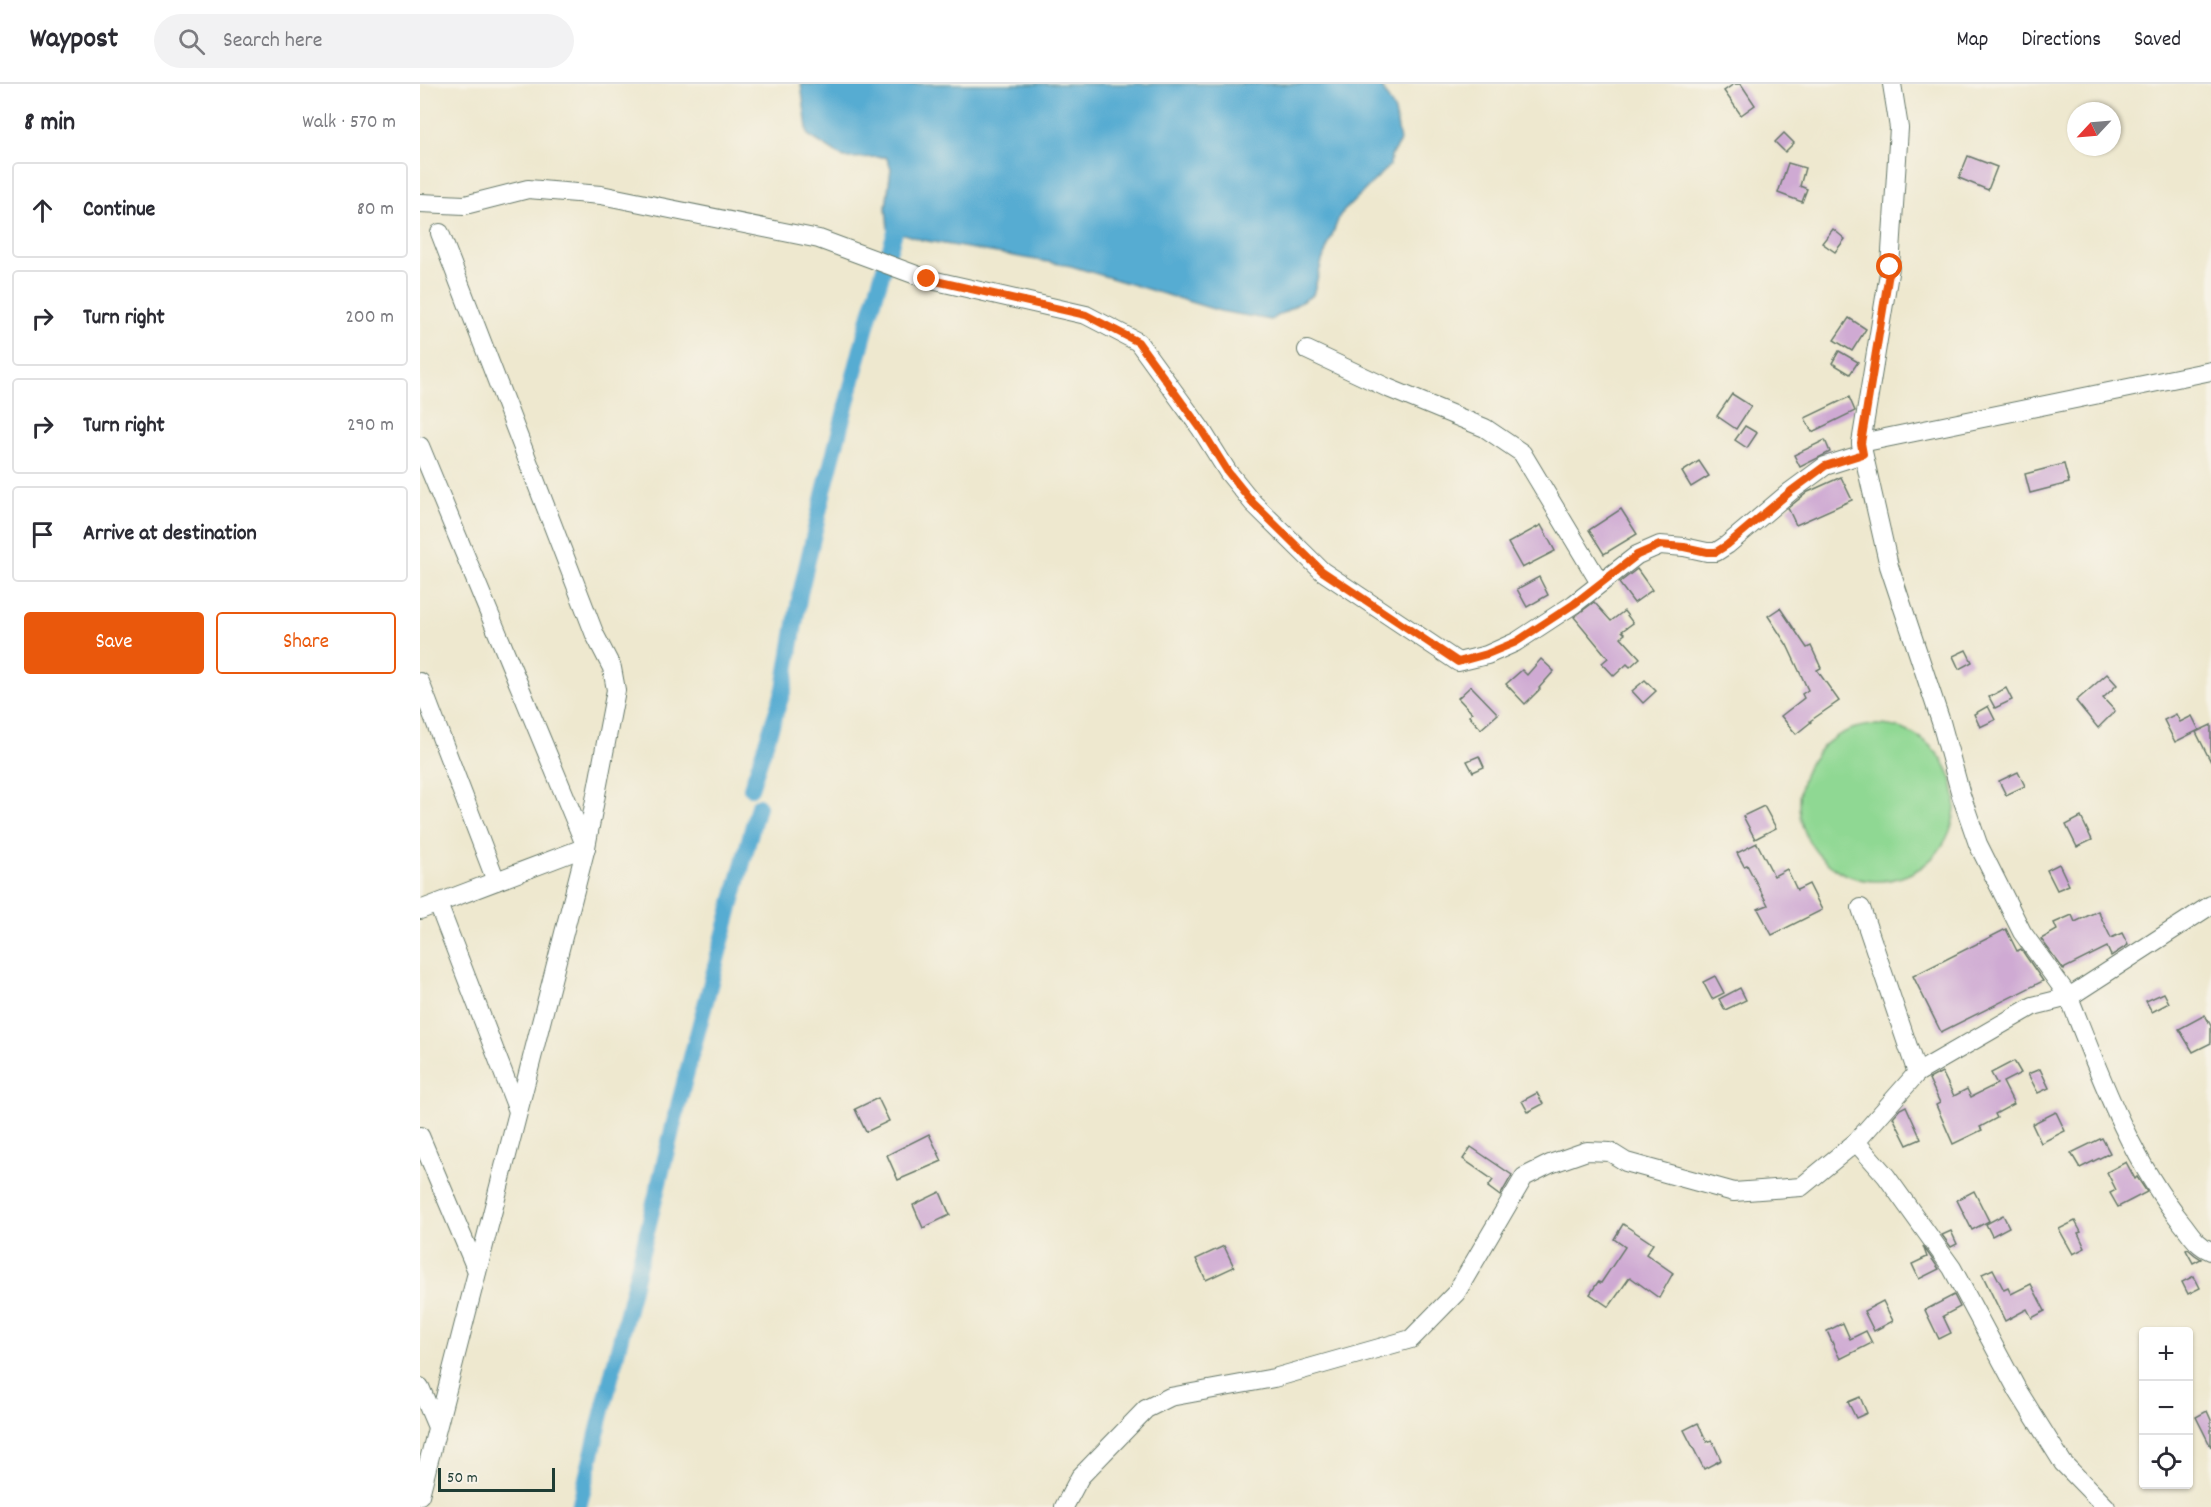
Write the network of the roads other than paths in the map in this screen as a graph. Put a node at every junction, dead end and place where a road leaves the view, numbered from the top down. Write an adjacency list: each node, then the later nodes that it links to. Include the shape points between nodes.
1 (1892, 84): 6 (street, via 1899,128 1890,267)
2 (420, 202): 8 (street, via 465,205 528,189 601,195 819,239 927,279 1086,315 1138,342 1228,472 1253,503 1322,571 1458,662 1516,642)
3 (440, 233): 10 (street, via 612,668 616,690)
4 (1307, 350): 8 (street, via 1485,428 1522,453)
5 (2211, 371): 6 (street)
6 (1861, 443): 8 (street, via 1863,454 1825,466 1716,552 1660,545 1637,555); 16 (street, via 1889,566 1978,844 2022,932)
7 (420, 446): 10 (street)
8 (1600, 584)
9 (420, 682): 11 (street)
10 (586, 847): 11 (street); 18 (street)
11 (496, 881): 12 (street)
12 (438, 904): 15 (street); 18 (street)
13 (2211, 905): 16 (street)
14 (1861, 908): 17 (street)
15 (420, 910)
16 (2069, 997): 17 (street, via 2033,1006); 21 (street, via 2114,1109 2162,1198 2201,1247)
17 (1917, 1073): 20 (street)
18 (518, 1111): 22 (street)
19 (420, 1136): 22 (street)
20 (1856, 1142): 26 (street, via 1801,1187 1734,1192 1626,1162 1610,1152 1587,1151 1550,1164 1524,1177 1456,1293 1411,1339 1274,1378 1170,1397 1146,1409 1080,1477); 27 (street, via 1886,1176 1952,1268 2018,1391 2063,1463)
21 (2211, 1251)
22 (477, 1271): 24 (street)
23 (420, 1387): 24 (street)
24 (437, 1427): 25 (street)
25 (420, 1495)
26 (1064, 1507)
27 (2106, 1507)

